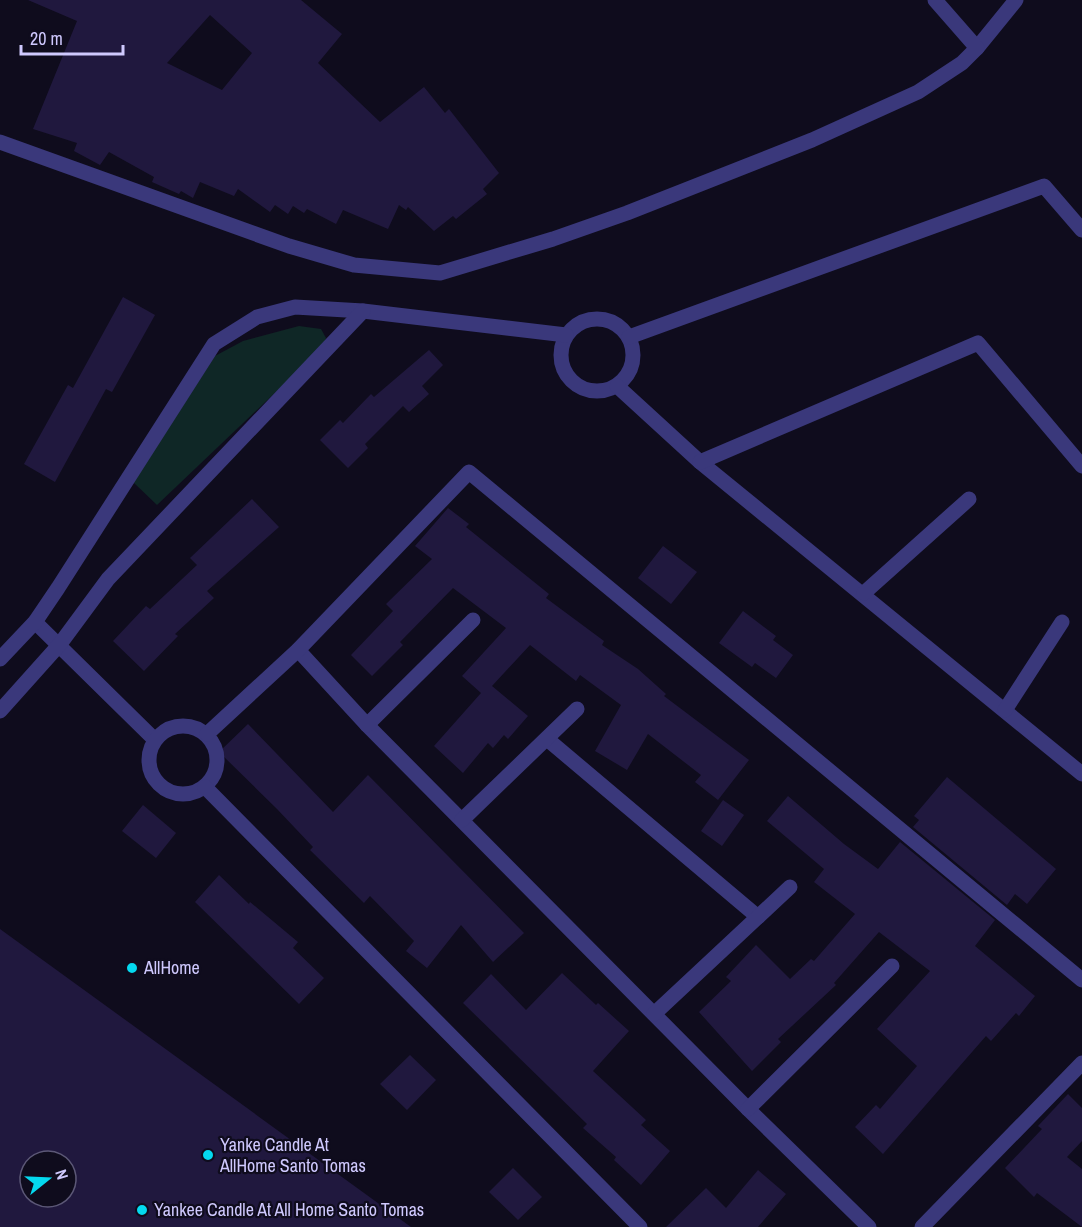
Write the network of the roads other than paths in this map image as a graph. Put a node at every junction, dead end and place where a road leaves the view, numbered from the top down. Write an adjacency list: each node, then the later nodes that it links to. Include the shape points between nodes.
1 (935, 0): 3 (street)
2 (1016, 0): 3 (street)
3 (977, 48): 4 (street, via 962,63 918,92 812,140 627,213 440,273 354,265 289,246)
4 (0, 142)
5 (1082, 230): 8 (street, via 1044,186)
6 (363, 311): 7 (street); 15 (street, via 295,307 257,316 214,344); 17 (street, via 108,579)
7 (566, 335): 8 (street, via 579,323 597,319 616,323); 9 (street, via 560,354 565,374 579,388 598,393)
8 (629, 337): 9 (street, via 634,354 629,373)
9 (617, 387): 10 (street)
10 (700, 462): 11 (street, via 978,343); 13 (street)
11 (1082, 466)
12 (969, 499): 13 (street)
13 (864, 593): 21 (street)
14 (473, 620): 23 (street)
15 (35, 622): 17 (street); 19 (street)
16 (1062, 622): 21 (street)
17 (60, 644): 22 (street); 25 (street)
18 (298, 650): 23 (street); 24 (street); 33 (street, via 470,472)
19 (0, 659)
20 (577, 709): 26 (street)
21 (1005, 710): 27 (street)
22 (0, 711)
23 (367, 725): 29 (street)
24 (207, 734): 25 (street, via 189,725 170,727); 28 (street, via 217,751 216,771)
25 (154, 739): 28 (street, via 148,754 150,771 158,785 173,794 190,794)
26 (547, 739): 29 (street); 31 (street)
27 (1082, 774)
28 (205, 787): 37 (street)
29 (462, 820): 34 (street)
30 (790, 887): 31 (street)
31 (758, 917): 34 (street)
32 (892, 966): 36 (street)
33 (1082, 980)
34 (654, 1014): 36 (street)
35 (1082, 1063): 39 (street)
36 (748, 1109): 38 (street)
37 (640, 1227)
38 (869, 1227)
39 (922, 1227)

